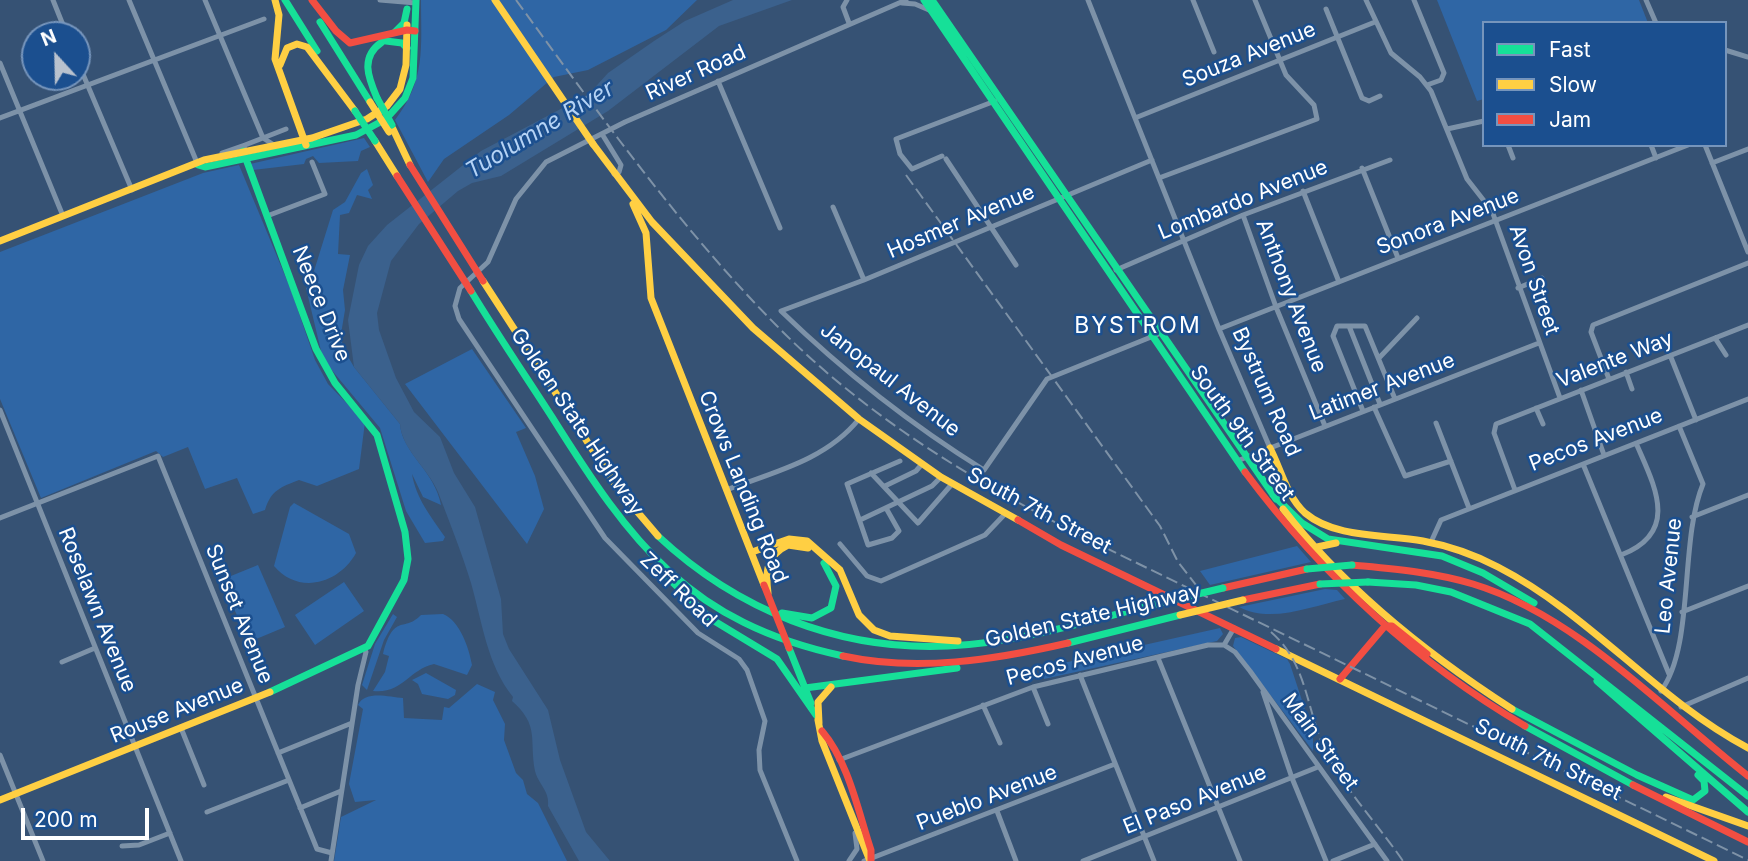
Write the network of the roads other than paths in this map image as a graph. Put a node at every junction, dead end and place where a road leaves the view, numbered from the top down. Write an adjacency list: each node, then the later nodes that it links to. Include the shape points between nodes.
1 (52, 0): 24 (street)
2 (129, 0): 36 (street)
3 (205, 0): 29 (street)
4 (275, 0): 39 (main road, via 279,15 275,58)
5 (285, 0): 49 (main road, Golden State Highway)
6 (309, 0): 31 (main road, via 347,43); 46 (main road)
7 (380, 0): 20 (street)
8 (495, 0): 73 (main road, South 7th Street, bridge)
9 (847, 0): 27 (street, via 843,7)
10 (924, 0): 22 (main road, South 9th Street)
11 (932, 0): 22 (main road, South 9th Street)
12 (939, 0): 22 (street)
13 (1088, 0): 51 (street, Bystrum Road)
14 (1192, 0): 34 (street)
15 (1255, 0): 37 (street)
16 (1366, 0): 26 (street, Avon Street)
17 (1414, 0): 42 (street, via 1444,73 1441,80)
18 (1646, 0): 25 (street)
19 (904, 2): 22 (street, River Road); 27 (street, River Road)
20 (411, 3): 28 (main road); 31 (main road, via 401,29)
21 (1326, 9): 30 (street)
22 (935, 10): 47 (main road, South 9th Street)
23 (264, 19): 29 (street)
24 (61, 21)
25 (1655, 21)
26 (1375, 22): 30 (street, Souza Avenue); 42 (street, Avon Street, via 1391,53)
27 (849, 23): 40 (street, River Road)
28 (410, 32): 31 (main road); 32 (main road); 57 (main road, via 413,78 391,115 365,132)
29 (220, 35): 36 (street); 56 (street)
30 (1337, 37): 37 (street, Souza Avenue); 45 (street, via 1362,98 1369,101)
31 (386, 39): 32 (main road); 46 (main road, via 373,48 367,61)
32 (407, 48): 57 (main road, via 405,76 385,109 362,124)
33 (1727, 51): 35 (street)
34 (1214, 52)
35 (1748, 57)
36 (153, 60): 41 (street); 71 (street)
37 (1280, 60): 51 (street, Souza Avenue); 74 (street, via 1318,117)
38 (0, 63): 48 (street)
39 (282, 76): 49 (main road, via 284,50 297,44 307,47); 57 (main road)
40 (718, 81): 55 (street, River Road); 86 (street)
41 (91, 83)
42 (1427, 85): 54 (street, Avon Street)
43 (71, 91): 48 (street)
44 (90, 91): 76 (street)
45 (1380, 96)
46 (374, 100): 165 (main road, Golden State Highway, bridge, via 483,281 632,509 683,559)
47 (997, 100): 78 (main road, South 9th Street); 85 (street, via 896,139 912,169 944,158)
48 (20, 110): 50 (street); 81 (street)
49 (355, 111): 157 (main road, Golden State Highway, bridge, via 597,491)
50 (0, 118)
51 (1135, 118): 67 (street, Bystrum Road)
52 (1482, 121): 54 (street)
53 (286, 129): 56 (street)
54 (1447, 129): 83 (street, Avon Street, via 1467,178)
55 (602, 134): 73 (street, via 621,165); 232 (street, Zeff Road, via 546,162 528,180 491,258 460,288 456,314 605,538 690,626 739,659 747,670 764,714 760,770)
56 (263, 138): 58 (street); 64 (street)
57 (305, 142): 58 (main road); 64 (main road)
58 (274, 145): 64 (main road)
59 (1509, 147): 65 (street)
60 (1652, 147): 66 (street)
61 (1683, 147): 66 (street, Sonora Avenue)
62 (1706, 147): 70 (street)
63 (1748, 149): 70 (street)
64 (244, 152): 71 (main road, via 209,158); 71 (main road, via 205,167); 82 (main road, Neece Drive)
65 (1513, 158)
66 (1656, 158): 83 (street, Sonora Avenue)
67 (1152, 160): 74 (street, Bystrum Road); 78 (street, Hosmer Avenue)
68 (1390, 160): 72 (street, Lombardo Avenue)
69 (312, 162): 82 (street, via 325,194)
70 (1712, 163): 90 (street)
71 (198, 165): 76 (main road)
72 (1362, 168): 77 (street, Lombardo Avenue); 91 (street)
73 (614, 174): 75 (main road, South 7th Street)
74 (1159, 178): 88 (street, Bystrum Road)
75 (624, 186): 84 (main road, South 7th Street); 89 (main road, Crows Landing Road, via 643,223)
76 (132, 190): 81 (main road)
77 (1303, 191): 80 (street, Lombardo Avenue); 97 (street)
78 (1063, 196): 85 (street, Hosmer Avenue); 94 (main road, South 9th Street)
79 (833, 207): 96 (street)
80 (1243, 215): 88 (street, Lombardo Avenue); 99 (street, Anthony Avenue)
81 (63, 216): 87 (main road)
82 (267, 216): 175 (main road, Neece Drive, via 321,359 377,435 405,532 408,559 404,580)
83 (1496, 220): 91 (street, Sonora Avenue); 98 (street, Avon Street)
84 (652, 222): 89 (main road, Crows Landing Road); 123 (main road, South 7th Street, via 753,328)
85 (990, 227): 93 (street); 96 (street, Hosmer Avenue)
86 (780, 228)
87 (0, 241)
88 (1183, 241): 94 (street, Lombardo Avenue); 104 (street, Bystrum Road)
89 (648, 252): 142 (main road, Crows Landing Road, via 651,298)
90 (1748, 252)
91 (1398, 258): 97 (street, Sonora Avenue)
92 (1748, 263): 113 (street, via 1591,327)
93 (1016, 265)
94 (1114, 271): 105 (main road, South 9th Street); 106 (main road, South 9th Street)
95 (1542, 278): 98 (street)
96 (864, 280): 100 (street, Hosmer Avenue)
97 (1339, 282): 99 (street, Sonora Avenue)
98 (1518, 288): 108 (street, Avon Street)
99 (1276, 307): 104 (street, Sonora Avenue); 127 (street, Anthony Avenue)
100 (780, 310): 106 (street, Janopaul Avenue, via 880,398 984,470 1047,379)
101 (1417, 318): 111 (street)
102 (1748, 325): 107 (street, Valente Way)
103 (1349, 326): 111 (street, via 1366,326); 119 (street); 122 (street, via 1337,326 1333,336)
104 (1219, 329): 130 (street, Bystrum Road)
105 (1161, 333): 106 (street); 132 (main road, South 9th Street)
106 (1152, 336): 134 (main road, South 9th Street)
107 (1715, 338): 109 (street, Valente Way); 110 (street)
108 (1539, 343): 116 (street, Avon Street); 117 (street, Latimer Avenue)
109 (1670, 355): 112 (street, Valente Way); 124 (street)
110 (1726, 355)
111 (1379, 358): 117 (street)
112 (1626, 372): 113 (street, Valente Way); 114 (street)
113 (1609, 379): 115 (street, Valente Way)
114 (1632, 389)
115 (1581, 390): 116 (street, Valente Way); 131 (street)
116 (1560, 398): 120 (street, Valente Way)
117 (1395, 399): 119 (street, Latimer Avenue)
118 (1748, 399): 124 (street, Pecos Avenue)
119 (1377, 406): 122 (street, Latimer Avenue); 135 (street, via 1405,476)
120 (1536, 408): 126 (street); 143 (street, Valente Way, via 1494,426)
121 (0, 410): 147 (street, Roselawn Avenue)
122 (1363, 411): 127 (street, Latimer Avenue)
123 (859, 419): 136 (main road, South 7th Street); 142 (street, via 843,439 823,453)
124 (1696, 420): 128 (street, Pecos Avenue)
125 (1436, 424): 135 (street)
126 (1543, 424)
127 (1325, 426): 130 (street, Latimer Avenue)
128 (1679, 426): 129 (street, Pecos Avenue); 151 (street, Leo Avenue, via 1703,485)
129 (1636, 443): 131 (street, Pecos Avenue); 160 (street, via 1657,490 1659,512 1646,540)
130 (1270, 448): 132 (street, Latimer Avenue); 155 (main road, Bystrum Road, via 1293,499 1310,518 1335,528)
131 (1604, 455): 137 (street, Pecos Avenue)
132 (1247, 457): 134 (street, Latimer Avenue); 144 (main road, South 9th Street)
133 (900, 461): 138 (street)
134 (1237, 461): 162 (main road, South 9th Street)
135 (1451, 461): 149 (street)
136 (922, 464): 139 (main road, South 7th Street); 141 (street)
137 (1583, 464): 143 (street, Pecos Avenue); 160 (street)
138 (871, 473): 141 (street); 153 (street, via 847,484)
139 (941, 477): 140 (main road, South 7th Street); 146 (street)
140 (952, 484): 146 (street, via 918,523); 150 (main road, South 7th Street)
141 (885, 486): 146 (street)
142 (726, 490): 161 (main road, Crows Landing Road)
143 (1515, 490): 149 (street, Pecos Avenue)
144 (1273, 495): 154 (main road, via 1311,530); 158 (main road, South 9th Street)
145 (1748, 495): 151 (street)
146 (899, 502): 148 (street)
147 (38, 503): 152 (street); 173 (street, Roselawn Avenue); 189 (street, Sunset Avenue, via 158,456)
148 (886, 508): 153 (street); 153 (street, via 899,531 891,538 868,545)
149 (1469, 508): 155 (street, Pecos Avenue, via 1437,522)
150 (1004, 515): 156 (street, via 985,535 881,581 867,576); 169 (main road, South 7th Street)
151 (1692, 517): 167 (street, Leo Avenue)
152 (0, 518)
153 (860, 520)
154 (1340, 542): 158 (main road); 170 (main road, via 1412,549 1466,565 1554,615)
155 (1431, 542): 188 (main road, Bystrum Road, via 1470,555 1530,585 1569,612)
156 (840, 544)
157 (642, 547): 176 (main road, Golden State Highway, via 715,605 804,646 864,660 911,664); 193 (main road, via 711,619 777,659)
158 (1317, 547): 162 (main road); 166 (main road, South 9th Street)
159 (782, 548): 161 (main road); 163 (main road, via 768,561); 165 (main road, via 802,546 829,567 838,586 832,606 819,617 808,618)
160 (1621, 555): 180 (street)
161 (753, 556): 163 (main road, Crows Landing Road); 171 (main road, via 789,539 807,541 839,570 859,615 874,630 890,636)
162 (1314, 558): 168 (main road, South 9th Street)
163 (765, 585): 187 (main road, Crows Landing Road, bridge)
164 (1748, 586): 167 (street)
165 (751, 604): 171 (main road, Golden State Highway, via 801,626 868,642 922,647)
166 (1378, 609): 168 (main road); 179 (main road, South 9th Street)
167 (1682, 612): 180 (street, Leo Avenue)
168 (1385, 626): 179 (main road, via 1392,626); 183 (main road); 191 (main road, South 9th Street, via 1445,675)
169 (1234, 627): 172 (street); 183 (main road, South 7th Street)
170 (1586, 642): 171 (main road, Golden State Highway, bridge, via 1541,613 1485,587 1422,570 1352,565 1307,569); 207 (main road, Golden State Highway)
171 (972, 644)
172 (1224, 645): 177 (street, Pecos Avenue); 184 (street, Main Street)
173 (95, 648): 178 (street); 199 (street, Roselawn Avenue)
174 (1565, 648): 176 (main road, Golden State Highway, bridge, via 1530,624 1469,598 1416,585 1368,582 1320,584); 205 (main road); 214 (main road, Golden State Highway)
175 (364, 649): 189 (main road, Rouse Avenue); 194 (street, Neece Drive)
176 (1022, 653): 185 (main road, via 971,666)
177 (1158, 658): 181 (street, Pecos Avenue); 216 (street)
178 (62, 662)
179 (1448, 667): 191 (main road, South 9th Street)
180 (1669, 674): 188 (street, Leo Avenue)
181 (1080, 676): 186 (street, Pecos Avenue); 204 (street)
182 (1748, 678): 192 (street)
183 (1340, 679): 242 (main road, South 7th Street)
184 (1261, 686): 206 (street, Main Street); 208 (street)
185 (831, 687): 187 (main road); 193 (main road, via 818,702)
186 (1033, 687): 190 (street, Pecos Avenue); 195 (street)
187 (805, 688): 193 (main road, Crows Landing Road)
188 (1661, 691): 192 (main road, Bystrum Road)
189 (257, 698): 196 (main road, Rouse Avenue); 201 (street, Sunset Avenue)
190 (983, 705): 198 (street); 203 (street, Pecos Avenue)
191 (1497, 707): 205 (main road, South 9th Street, via 1693,800 1700,798 1705,786); 211 (main road, South 9th Street)
192 (1681, 707): 200 (main road, Bystrum Road, via 1705,727)
193 (817, 719): 197 (main road, Crows Landing Road)
194 (352, 723): 201 (street); 212 (street, Neece Drive)
195 (1048, 724)
196 (181, 728): 199 (main road, Rouse Avenue); 210 (street)
197 (822, 731): 203 (main road, Crows Landing Road, via 830,737); 222 (main road, Crows Landing Road)
198 (1000, 743)
199 (135, 746): 213 (main road, Rouse Avenue); 223 (street, Roselawn Avenue)
200 (1748, 748)
201 (278, 753): 209 (street, Sunset Avenue)
202 (0, 755): 213 (street)
203 (839, 760): 234 (main road, Crows Landing Road, via 871,850)
204 (1115, 764): 218 (street, Pueblo Avenue); 224 (street)
205 (1689, 764): 220 (main road)
206 (1318, 768): 208 (street, El Paso Avenue); 226 (street, Main Street)
207 (1748, 776)
208 (1292, 778): 216 (street, El Paso Avenue); 239 (street)
209 (289, 780): 217 (street, Sunset Avenue); 219 (street)
210 (204, 785)
211 (1633, 785): 221 (main road); 225 (main road)
212 (341, 791): 217 (street); 228 (street, Neece Drive)
213 (15, 794): 215 (main road, Rouse Avenue); 229 (street)
214 (1748, 796)
215 (0, 800)
216 (1218, 807): 224 (street, El Paso Avenue); 238 (street)
217 (300, 808): 228 (street, Sunset Avenue, via 317,849)
218 (997, 811): 234 (street, Pueblo Avenue); 235 (street)
219 (207, 812)
220 (1748, 812)
221 (1748, 826)
222 (855, 830): 233 (street, via 857,849); 234 (main road, Crows Landing Road)
223 (170, 832): 227 (street, via 139,845); 230 (street, Roselawn Avenue)
224 (1144, 837): 236 (street, El Paso Avenue); 237 (street)
225 (1748, 842)
226 (1375, 844): 240 (street); 241 (street, Main Street)
227 (122, 846)
228 (332, 853): 231 (street, Neece Drive)
229 (43, 861)
230 (181, 861)
231 (331, 861)
232 (797, 861)
233 (849, 861)
234 (869, 861)
235 (1016, 861)
236 (1083, 861)
237 (1154, 861)
238 (1240, 861)
239 (1326, 861)
240 (1333, 861)
241 (1387, 861)
242 (1714, 861)

